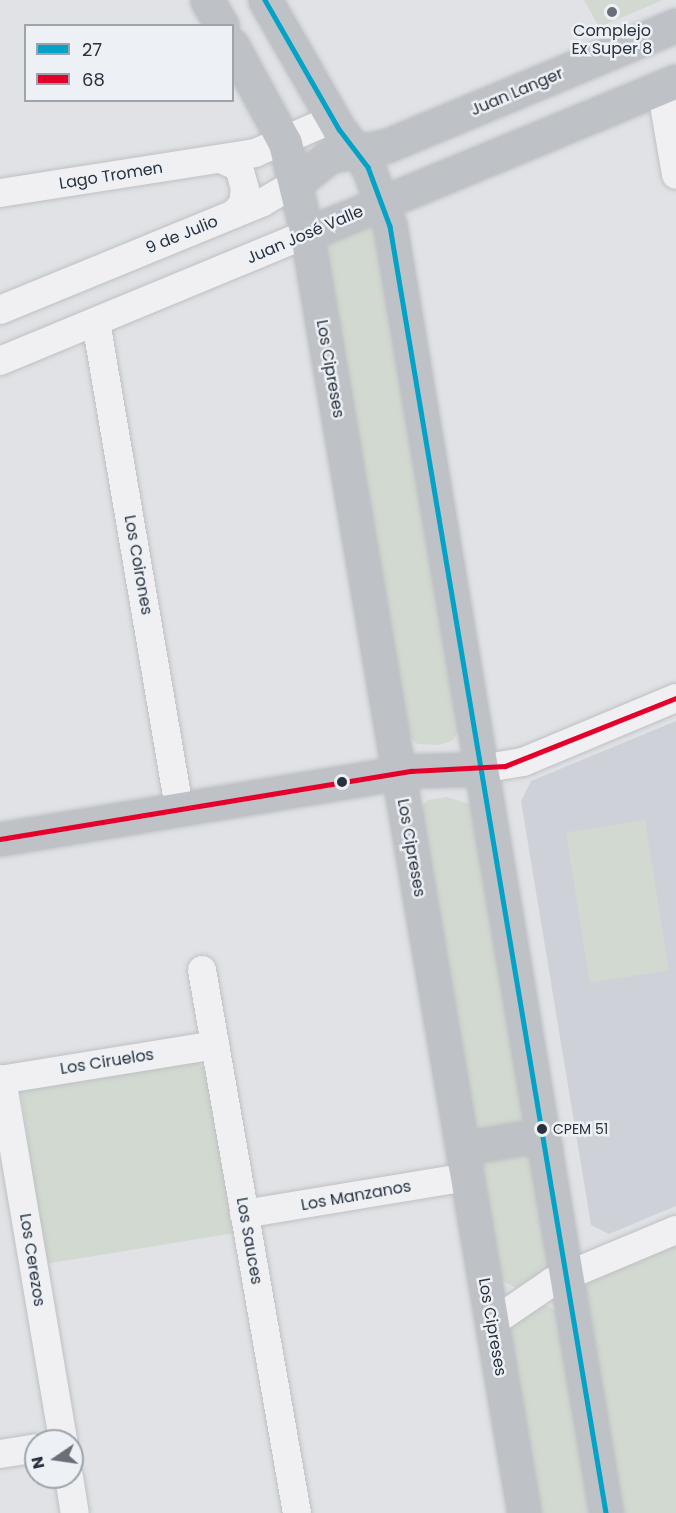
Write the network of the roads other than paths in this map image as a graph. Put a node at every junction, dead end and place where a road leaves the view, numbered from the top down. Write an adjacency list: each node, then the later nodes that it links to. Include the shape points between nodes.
1 (207, 0): 3 (main road)
2 (265, 0): 7 (main road)
3 (221, 24)
4 (676, 25): 9 (main road, Juan Langer, via 397,142)
5 (234, 49): 8 (main road, Los Cipreses)
6 (669, 84): 11 (street); 14 (main road, Juan José Valle)
7 (333, 119): 8 (street, Lago Tromen); 9 (main road)
8 (285, 143): 10 (street, Lago Tromen); 12 (main road, Los Cipreses)
9 (357, 153): 12 (main road, 9 de Julio, via 321,160); 14 (main road, via 368,167)
10 (223, 160): 13 (street, Lago Tromen); 15 (street, via 239,167 245,189 243,204)
11 (676, 175)
12 (296, 183): 15 (street, 9 de Julio); 16 (main road, Los Cipreses)
13 (0, 193)
14 (383, 202): 16 (main road, Juan José Valle); 21 (main road, via 393,238)
15 (234, 214): 17 (street, 9 de Julio)
16 (307, 234): 18 (street, Juan José Valle); 22 (main road, Los Cipreses)
17 (0, 310)
18 (96, 322): 19 (street, Juan José Valle); 23 (street, Los Coirones)
19 (0, 361)
20 (676, 698): 21 (street, via 523,762)
21 (481, 769): 22 (main road); 28 (main road)
22 (398, 773): 23 (main road); 29 (main road, Los Cipreses)
23 (179, 809): 24 (main road)
24 (0, 839)
25 (202, 970): 26 (street, Los Sauces)
26 (215, 1045): 27 (street, Los Ciruelos); 30 (street, Los Sauces)
27 (1, 1080): 34 (street, Los Cerezos)
28 (545, 1147): 29 (main road, via 528,1137 482,1145 468,1150); 32 (main road)
29 (466, 1169): 30 (street, Los Manzanos); 33 (main road, Los Cipreses)
30 (244, 1214): 39 (street, Los Sauces)
31 (676, 1230): 32 (street)
32 (566, 1275): 33 (street, via 528,1296); 41 (main road)
33 (492, 1323): 40 (main road, Los Cipreses)
34 (61, 1429)
35 (24, 1450): 36 (street)
36 (0, 1454)
37 (71, 1489): 38 (street)
38 (75, 1513)
39 (297, 1513)
40 (524, 1513)
41 (606, 1513)

